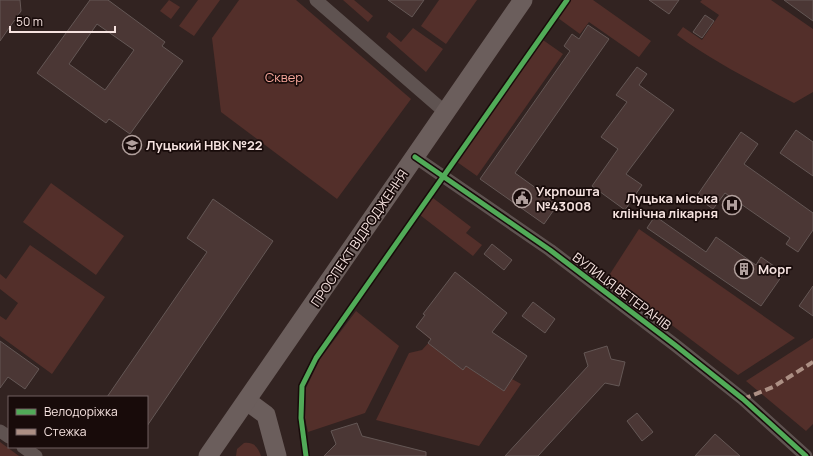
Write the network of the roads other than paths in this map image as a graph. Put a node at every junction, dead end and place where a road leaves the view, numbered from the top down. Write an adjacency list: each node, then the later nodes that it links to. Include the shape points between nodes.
1 (316, 0): 3 (street)
2 (523, 0): 3 (main road, ПРОСПЕКТ ВІДРОДЖЕННЯ)
3 (445, 112): 4 (main road, ПРОСПЕКТ ВІДРОДЖЕННЯ)
4 (415, 157): 5 (main road, ПРОСПЕКТ ВІДРОДЖЕННЯ); 10 (street, ВУЛИЦЯ ВЕТЕРАНІВ, via 550,250 668,340 743,399)
5 (247, 400): 8 (main road, ПРОСПЕКТ ВІДРОДЖЕННЯ); 9 (main road, via 266,415)
6 (24, 448): 7 (street)
7 (36, 456)
8 (208, 456)
9 (277, 456)
10 (806, 456)

